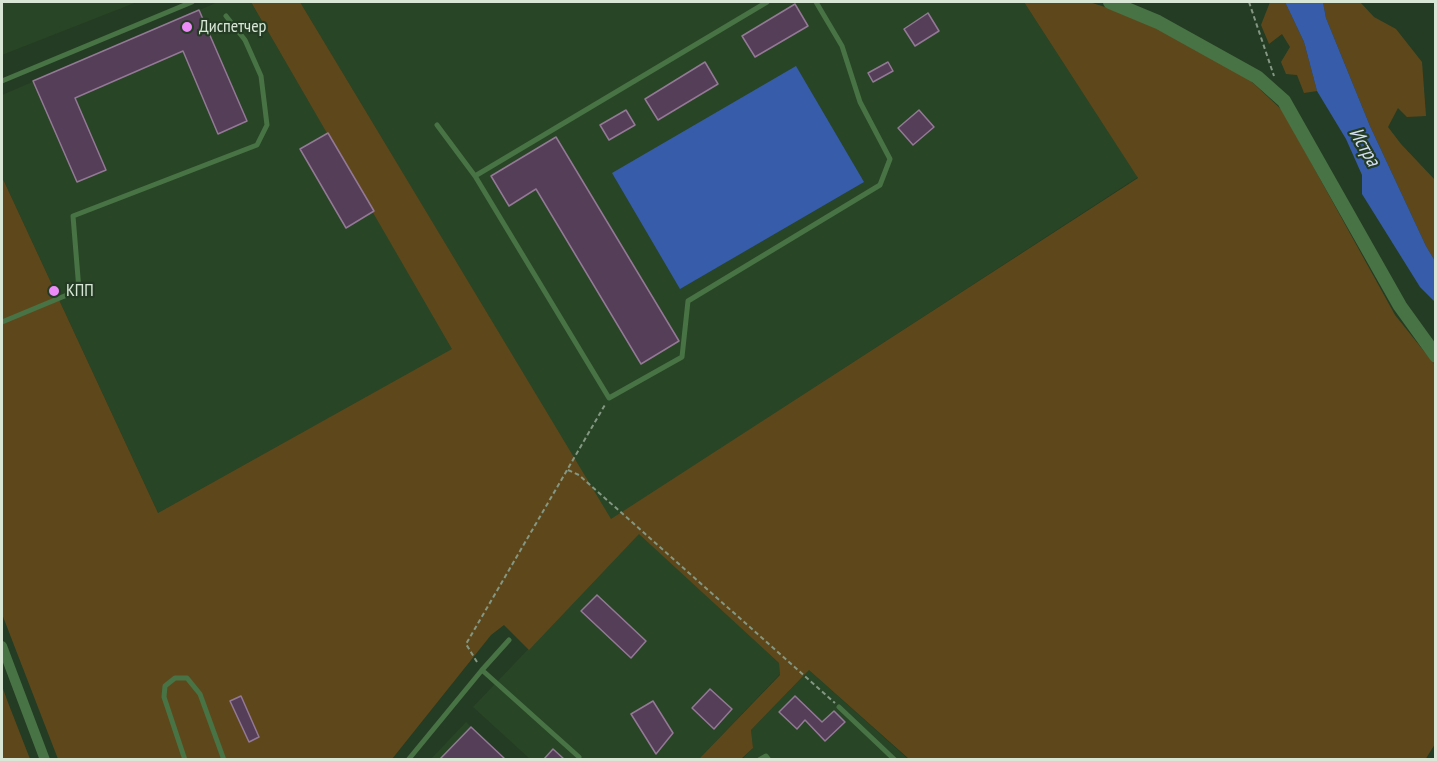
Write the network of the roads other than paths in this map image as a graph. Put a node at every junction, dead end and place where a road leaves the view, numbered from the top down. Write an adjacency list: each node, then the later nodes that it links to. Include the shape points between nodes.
1 (192, 2): 6 (lane)
2 (767, 2): 8 (lane)
3 (816, 2): 8 (lane, via 842,46 860,102 890,159 880,185 688,301 682,357 609,399)
4 (1110, 2): 10 (street, via 1158,22 1257,77 1284,101 1400,306)
5 (226, 16): 9 (lane, via 245,40 261,76 267,124 257,145 73,216 80,290)
6 (2, 81)
7 (437, 124): 8 (lane)
8 (476, 176)
9 (2, 322)
10 (1436, 356)
11 (509, 640): 13 (lane)
12 (2, 646): 16 (street)
13 (482, 670): 15 (lane); 19 (lane)
14 (839, 706): 22 (lane)
15 (579, 757)
16 (45, 759)
17 (185, 759): 18 (lane, via 164,697 165,686 175,678 187,678 200,694)
18 (224, 759)
19 (408, 759)
20 (759, 759): 21 (lane)
21 (769, 759)
22 (895, 759)

